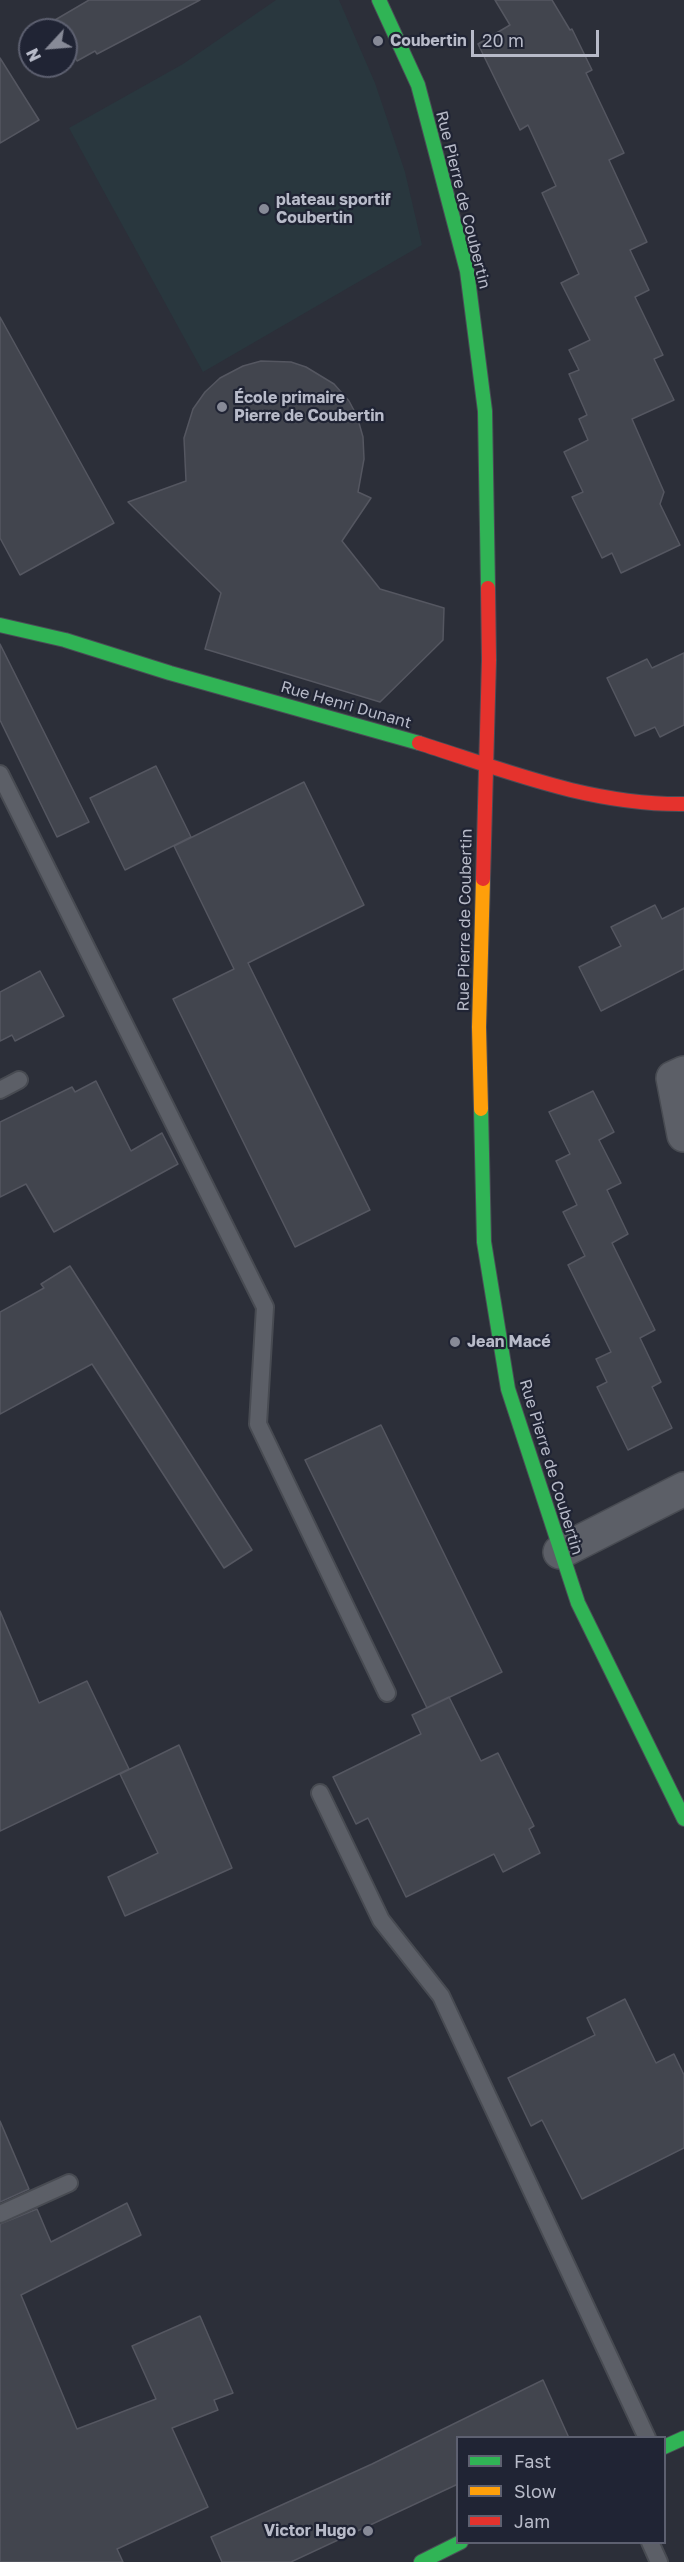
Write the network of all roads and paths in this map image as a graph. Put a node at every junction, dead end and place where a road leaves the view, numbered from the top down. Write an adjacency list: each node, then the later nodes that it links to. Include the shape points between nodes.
1 (379, 0): 3 (street, Rue Pierre de Coubertin, via 418,85 467,271 485,411 489,660)
2 (0, 625): 3 (street, Rue Henri Dunant, via 31,630)
3 (486, 766): 5 (street, Rue Henri Dunant, via 607,798 662,806); 11 (street, Rue Pierre de Coubertin, via 478,1027 484,1242 508,1389)
4 (0, 774): 12 (lane, via 265,1307 258,1424)
5 (684, 804)
6 (684, 1073): 9 (street, via 673,1078)
7 (19, 1080): 8 (lane)
8 (0, 1090)
9 (684, 1135)
10 (684, 1489): 11 (street)
11 (560, 1552): 14 (street, Rue Pierre de Coubertin, via 578,1603)
12 (387, 1693)
13 (320, 1793): 17 (lane, via 381,1920 441,1996)
14 (684, 1819)
15 (69, 2183): 16 (lane)
16 (0, 2214)
17 (646, 2436)
18 (684, 2438): 19 (street)
19 (666, 2446)
20 (458, 2544): 22 (street)
21 (651, 2544): 23 (lane)
22 (421, 2562)
23 (659, 2562)

